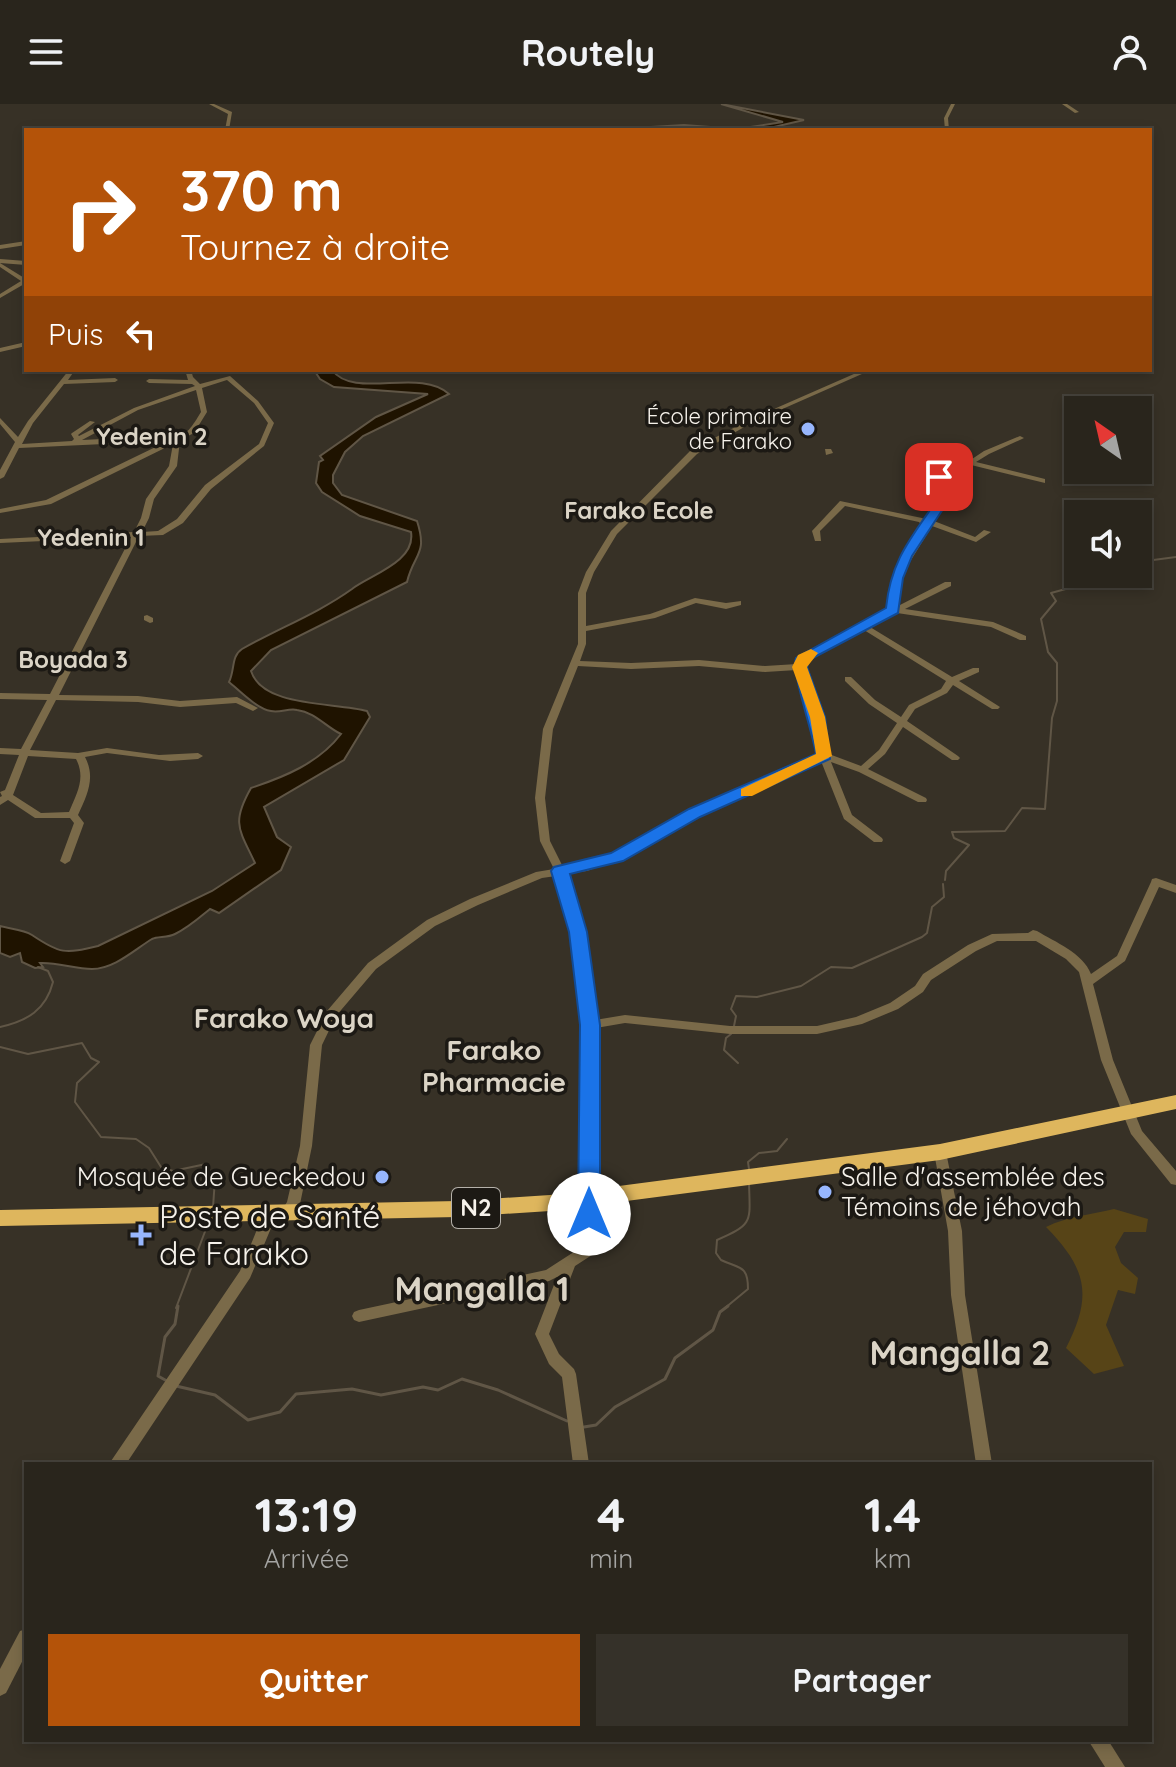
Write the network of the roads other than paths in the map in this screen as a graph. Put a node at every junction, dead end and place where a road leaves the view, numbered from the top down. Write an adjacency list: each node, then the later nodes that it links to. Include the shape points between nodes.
1 (211, 104): 5 (street, via 230,113)
2 (953, 104): 6 (street)
3 (1064, 104): 4 (street)
4 (1077, 112)
5 (227, 128)
6 (947, 128)
7 (24, 236): 8 (street)
8 (15, 243): 9 (street); 10 (street)
9 (24, 243)
10 (0, 247)
11 (0, 263): 12 (street); 14 (street)
12 (24, 263)
13 (24, 271): 14 (street)
14 (11, 274): 15 (street); 16 (street)
15 (0, 275)
16 (24, 280)
17 (24, 282): 18 (street)
18 (0, 297)
19 (24, 344): 20 (street)
20 (0, 350)
21 (70, 372): 27 (street)
22 (189, 372): 28 (street)
23 (863, 372): 48 (street, via 694,452 614,533 582,593)
24 (230, 374): 28 (street); 41 (street, via 270,418 267,437 196,498 172,527)
25 (115, 380): 27 (street)
26 (149, 381): 28 (street)
27 (61, 382): 32 (street)
28 (196, 384): 33 (street); 34 (street, via 204,412 201,423)
29 (0, 420): 32 (street)
30 (92, 422): 33 (street, via 74,434)
31 (1020, 438): 35 (street, via 981,453)
32 (19, 441): 33 (street); 36 (street)
33 (74, 441): 34 (street)
34 (177, 441): 38 (street, via 48,502); 41 (street, via 173,466 150,499)
35 (971, 463): 37 (street); 39 (street, via 942,467 939,484 945,497)
36 (0, 477)
37 (1042, 481)
38 (0, 511)
39 (925, 525): 40 (street, via 976,540); 42 (street, via 922,520 843,503 816,531); 46 (street, via 896,578)
40 (987, 532)
41 (135, 537): 43 (street); 57 (street)
42 (818, 539)
43 (0, 541)
44 (948, 584): 46 (street)
45 (738, 603): 48 (street, via 695,600 652,616)
46 (896, 609): 47 (street); 49 (street, via 993,625)
47 (863, 626): 50 (street); 55 (street)
48 (582, 629): 52 (street)
49 (1023, 638)
50 (801, 662): 51 (street); 52 (street, via 765,669 687,662); 65 (street)
51 (816, 662)
52 (576, 663): 73 (street, via 548,729 542,761 545,841)
53 (976, 670): 55 (street)
54 (848, 679): 60 (street)
55 (951, 681): 58 (street); 60 (street, via 944,691 912,707)
56 (0, 696): 57 (street)
57 (53, 698): 59 (street, via 180,704 237,700); 62 (street)
58 (995, 707)
59 (253, 708)
60 (902, 722): 66 (street); 67 (street)
61 (0, 751): 62 (street)
62 (25, 751): 63 (street); 68 (street)
63 (79, 756): 64 (street, via 116,750); 70 (street, via 87,767 87,783)
64 (198, 756)
65 (824, 756): 67 (street); 71 (street, via 848,817); 73 (street, via 695,813 617,857)
66 (955, 758)
67 (862, 770): 69 (street)
68 (3, 797): 70 (street, via 39,816)
69 (922, 800)
70 (73, 815): 72 (street, via 79,823)
71 (878, 840)
72 (65, 861)
73 (560, 871): 78 (street, via 578,932); 84 (street, via 512,885 436,927 372,966 347,992 316,1045 306,1146 293,1204)
74 (1176, 889): 77 (street, via 1156,882 1121,958)
75 (1026, 930): 76 (street)
76 (1038, 937): 77 (street, via 1070,956); 78 (street, via 996,937 927,977 894,1006 817,1030 730,1030 625,1019)
77 (1088, 982): 80 (street, via 1107,1060)
78 (590, 1025): 83 (street)
79 (1176, 1102): 80 (highway, N2)
80 (1128, 1113): 81 (highway, N2); 82 (street, via 1137,1134)
81 (940, 1152): 83 (highway, N2); 90 (street)
82 (1176, 1180)
83 (588, 1198): 84 (highway, N2, via 458,1209); 86 (street, via 587,1251)
84 (278, 1214): 85 (highway, N2); 88 (street, via 245,1274)
85 (0, 1218)
86 (569, 1264): 87 (street, via 549,1275 492,1290); 89 (street, via 542,1334 554,1359 569,1374)
87 (359, 1316)
88 (118, 1462)
89 (581, 1462)
90 (984, 1462)
91 (24, 1641): 92 (street)
92 (0, 1687)
93 (1098, 1742): 94 (street)
94 (1116, 1767)

